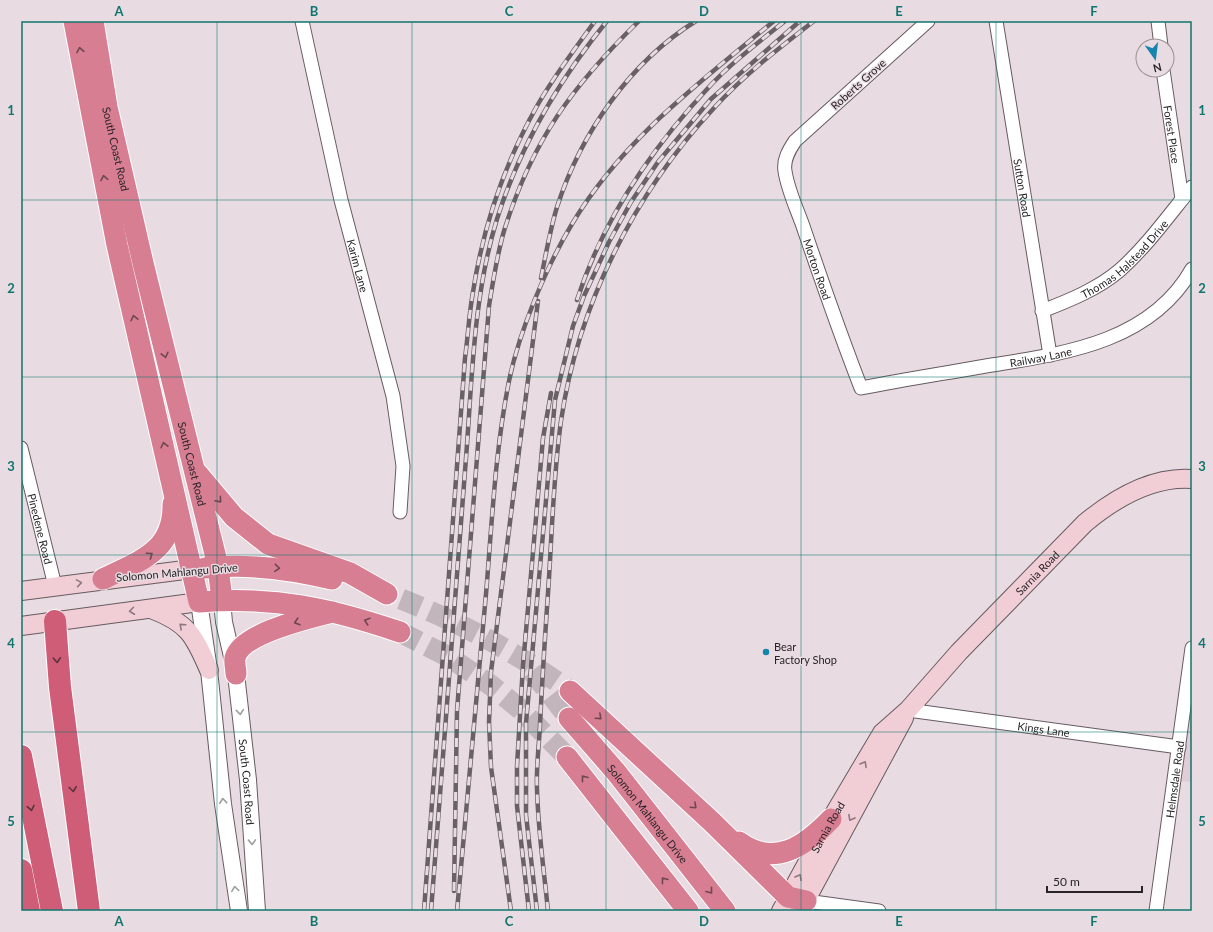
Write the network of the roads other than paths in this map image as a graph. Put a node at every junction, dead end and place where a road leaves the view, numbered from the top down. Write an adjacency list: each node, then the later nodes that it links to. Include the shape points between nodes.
1 (82, 21): 11 (highway, South Coast Road)
2 (302, 21): 23 (street, Karim Lane, via 341,200 392,396 403,466)
3 (928, 21): 8 (street, Roberts Grove, via 795,140)
4 (996, 21): 16 (street, Sutton Road)
5 (1158, 21): 6 (street)
6 (1160, 38)
7 (1165, 78): 10 (street, Forest Place)
8 (790, 148): 18 (street, Morton Road, via 785,161 785,171 834,319)
9 (1192, 187): 10 (street, Thomas Halstead Drive)
10 (1182, 200): 16 (street, Thomas Halstead Drive, via 1120,270 1082,293)
11 (119, 203): 12 (highway, South Coast Road); 13 (highway, South Coast Road)
12 (138, 240): 13 (highway); 20 (highway, South Coast Road, one-way to 20)
13 (117, 245): 22 (highway, South Coast Road, one-way to 13)
14 (1192, 269): 15 (street, Railway Lane)
15 (1187, 290): 17 (street, Railway Lane, via 1126,331 1087,346)
16 (1042, 311): 17 (street, Sutton Road)
17 (1050, 355): 18 (street, Railway Lane)
18 (861, 388)
19 (21, 448): 27 (street, Pinedene Road)
20 (194, 470): 24 (highway, South Coast Road); 24 (highway, Solomon Mahlangu Drive, via 234,517 268,544 350,573 394,597 313,574 281,568)
21 (1191, 478): 40 (main road, Sarnia Road, via 1149,485 1128,493 1104,507 1085,523 958,652)
22 (172, 483): 25 (highway, South Coast Road); 26 (highway, one-way to 22, via 144,559 158,549 167,537 173,507)
23 (400, 512)
24 (218, 566): 25 (highway, Solomon Mahlangu Drive); 29 (highway, South Coast Road)
25 (192, 569): 26 (main road, Solomon Mahlangu Drive); 30 (highway, South Coast Road)
26 (103, 579): 27 (main road, Solomon Mahlangu Drive, one-way to 26)
27 (55, 586): 28 (main road, Solomon Mahlangu Drive)
28 (21, 591)
29 (222, 600): 30 (highway); 32 (highway, via 242,599 305,605); 38 (street, South Coast Road, via 224,622)
30 (199, 602): 31 (main road); 37 (street, South Coast Road)
31 (152, 609): 33 (main road, one-way to 33); 37 (main road, one-way to 31, via 190,633 172,617)
32 (334, 611): 35 (highway, one-way to 32); 38 (highway, one-way to 38, via 280,628 245,645 235,658)
33 (55, 621): 34 (main road); 53 (highway, one-way to 53, via 60,687)
34 (21, 626)
35 (400, 632)
36 (1192, 648): 42 (street, Helmsdale Road)
37 (210, 670): 48 (street, South Coast Road, one-way to 37)
38 (236, 674): 47 (street, South Coast Road, one-way to 47, via 248,780)
39 (570, 691): 46 (highway, one-way to 46)
40 (908, 710): 42 (street, Kings Lane); 45 (main road, Sarnia Road, one-way to 40, via 882,733); 50 (main road, Sarnia Road, one-way to 50)
41 (569, 718): 57 (highway, Solomon Mahlangu Drive, one-way to 57, via 616,772)
42 (1179, 747): 59 (street, Helmsdale Road)
43 (21, 756): 52 (highway, one-way to 52)
44 (567, 757): 56 (highway, one-way to 44)
45 (831, 819): 46 (highway, via 801,845 787,851 766,854 744,846); 50 (main road, Sarnia Road, one-way to 45)
46 (712, 822): 50 (highway)
47 (253, 866): 48 (street); 55 (street, South Coast Road)
48 (232, 867): 54 (street, South Coast Road, one-way to 48)
49 (21, 870): 51 (highway)
50 (794, 905): 58 (street)
51 (29, 911)
52 (52, 911)
53 (89, 911)
54 (238, 911)
55 (257, 911)
56 (688, 911)
57 (725, 911)
58 (879, 911)
59 (1156, 911)

